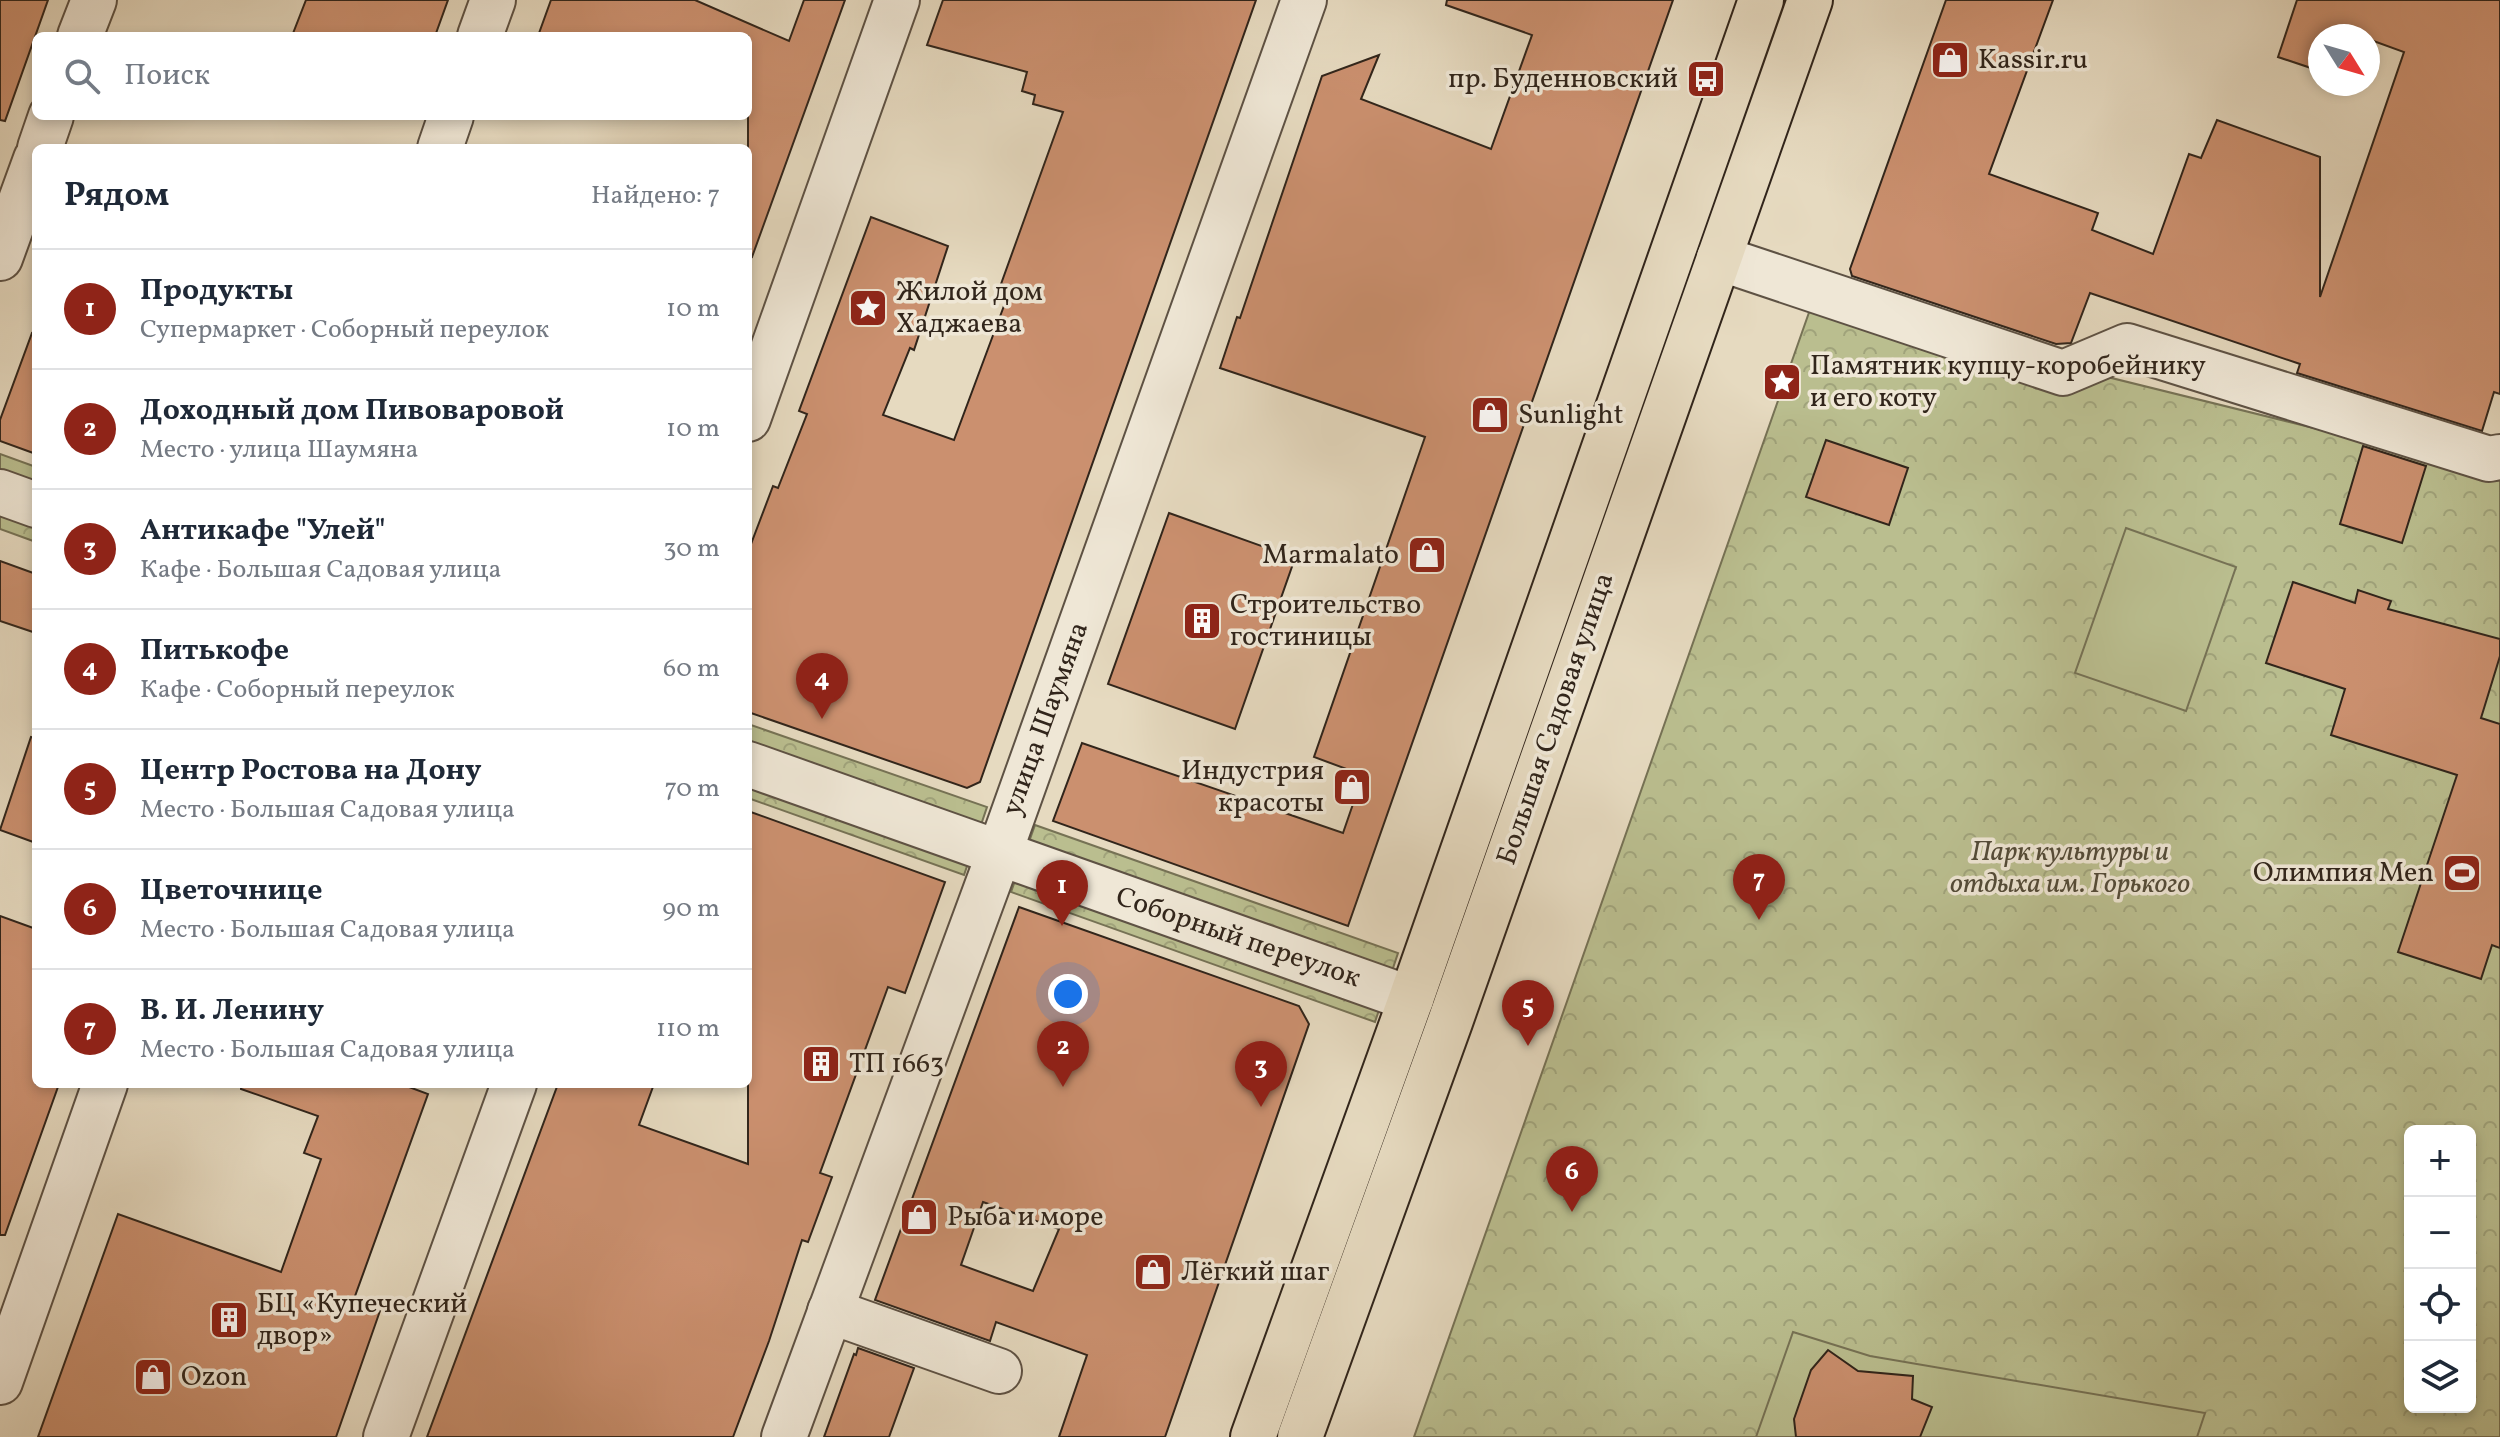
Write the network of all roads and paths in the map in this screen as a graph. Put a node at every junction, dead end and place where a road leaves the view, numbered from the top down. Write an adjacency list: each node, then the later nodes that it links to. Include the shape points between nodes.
1 (94, 0): 7 (street)
2 (493, 0): 8 (street)
3 (897, 0): 16 (street)
4 (1304, 0): 21 (street, улица Шаумяна)
5 (1761, 0): 22 (main road, Большая Садовая улица)
6 (1810, 0): 15 (main road, Большая Садовая улица)
7 (82, 32)
8 (481, 32)
9 (50, 120): 11 (street)
10 (450, 120): 12 (street)
11 (41, 144)
12 (441, 144)
13 (32, 170): 14 (street)
14 (0, 258)
15 (1719, 258): 17 (street, via 2063,373 2127,346 2489,459); 31 (main road, Большая Садовая улица)
16 (752, 408)
17 (2500, 457)
18 (0, 492): 19 (street)
19 (32, 504)
20 (752, 765): 21 (street, Соборный переулок)
21 (999, 854): 22 (street, Соборный переулок); 25 (street, улица Шаумяна)
22 (1411, 999): 30 (main road, Большая Садовая улица)
23 (104, 1088): 27 (street)
24 (513, 1088): 28 (street)
25 (830, 1311): 26 (street); 29 (street, улица Шаумяна)
26 (999, 1371)
27 (0, 1382)
28 (386, 1437)
29 (784, 1437)
30 (1253, 1437)
31 (1300, 1437)

